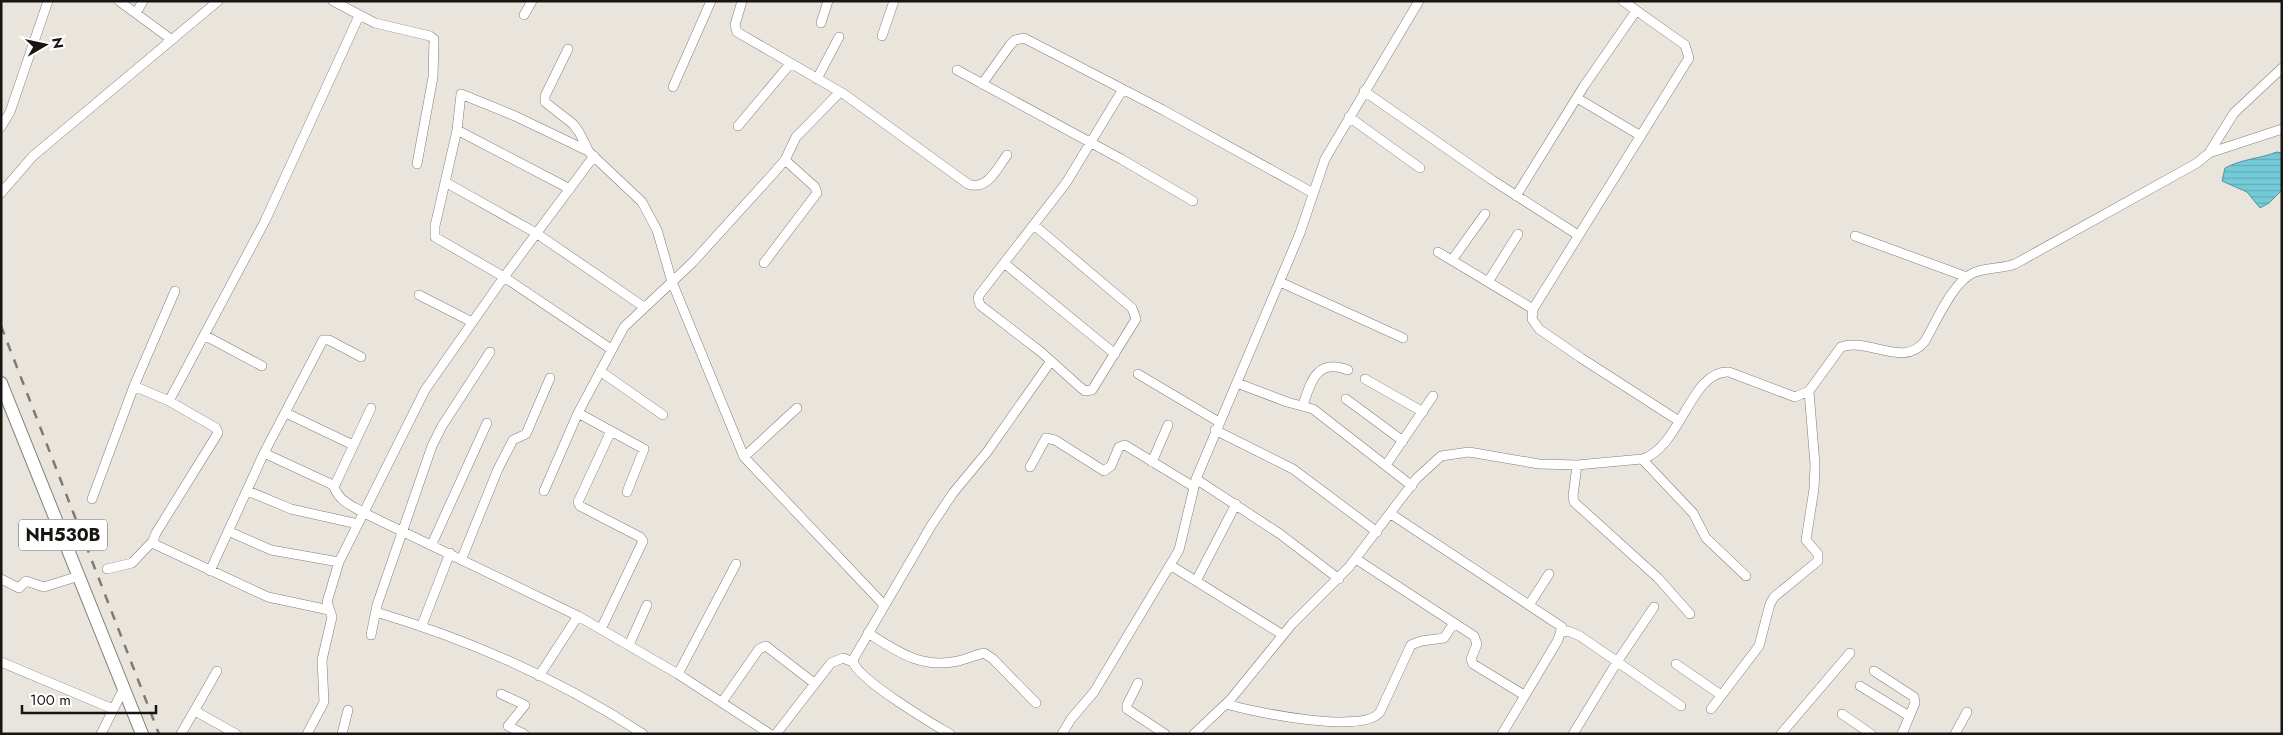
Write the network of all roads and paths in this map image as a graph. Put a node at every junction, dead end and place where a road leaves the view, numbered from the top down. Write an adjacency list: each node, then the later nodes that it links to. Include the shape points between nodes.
1 (48, 1): 34 (street, via 10,112)
2 (119, 1): 14 (street)
3 (143, 1): 14 (street)
4 (218, 1): 20 (street)
5 (333, 1): 16 (street)
6 (532, 1): 15 (street)
7 (711, 1): 27 (street)
8 (742, 1): 22 (street, via 735,31)
9 (828, 1): 17 (street)
10 (894, 1): 18 (street)
11 (1419, 1): 29 (street)
12 (1623, 1): 13 (street)
13 (1636, 11): 31 (street); 37 (street, via 1684,45 1689,58)
14 (136, 13): 20 (street)
15 (524, 15)
16 (359, 16): 43 (street, via 434,39 432,77); 71 (street, via 265,221)
17 (820, 23)
18 (882, 36)
19 (839, 37): 25 (street)
20 (172, 40): 47 (street, via 33,156)
21 (568, 49): 39 (street, via 545,102 573,124)
22 (790, 64): 25 (street); 33 (street)
23 (2282, 68): 40 (street, via 2234,113)
24 (957, 70): 26 (street)
25 (816, 79): 30 (street)
26 (982, 84): 28 (street, via 1010,45 1024,38); 38 (street)
27 (673, 88)
28 (1124, 89): 38 (street); 48 (street)
29 (1364, 91): 32 (street); 49 (street)
30 (840, 92): 41 (street, via 972,186 986,183); 42 (street, via 796,137)
31 (1577, 98): 37 (street); 49 (street)
32 (1349, 117): 44 (street); 48 (street, via 1331,146)
33 (738, 126)
34 (1, 127)
35 (2282, 129): 40 (street)
36 (457, 130): 39 (street, via 461,95 465,94); 45 (street); 46 (street)
37 (1641, 136): 55 (street)
38 (1091, 143): 50 (street); 52 (street, via 1066,184)
39 (591, 153): 46 (street); 63 (street, via 649,212)
40 (2209, 153): 62 (street, via 2197,164 2015,264 1982,270)
41 (1007, 156)
42 (785, 160): 59 (street, via 817,193); 63 (street)
43 (417, 164)
44 (1420, 168)
45 (445, 182): 53 (street); 61 (street, via 435,237)
46 (570, 189): 53 (street)
47 (1, 193)
48 (1313, 193): 64 (street)
49 (1516, 196): 55 (street)
50 (1193, 201)
51 (1485, 214): 58 (street)
52 (1034, 225): 60 (street); 75 (street, via 1134,310 1136,319)
53 (536, 233): 61 (street); 68 (street)
54 (1518, 234): 65 (street)
55 (1578, 235): 69 (street)
56 (1855, 236): 62 (street)
57 (1438, 252): 58 (street)
58 (1452, 260): 65 (street)
59 (764, 263)
60 (1004, 263): 75 (street); 77 (street, via 980,294 978,302)
61 (504, 277): 70 (street); 73 (street)
62 (1967, 277): 87 (street, via 1921,347 1903,353 1846,345 1836,353)
63 (672, 282): 68 (street); 106 (street)
64 (1280, 282): 72 (street); 85 (street)
65 (1488, 282): 69 (street)
66 (176, 291): 86 (street)
67 (419, 295): 70 (street)
68 (644, 306): 73 (street, via 624,327)
69 (1533, 309): 98 (street, via 1532,319 1539,328)
70 (472, 322): 120 (street, via 417,403)
71 (204, 335): 78 (street); 90 (street)
72 (1402, 338)
73 (611, 349): 80 (street)
74 (490, 352): 123 (street, via 435,440)
75 (1115, 354): 77 (street, via 1088,391)
76 (361, 357): 95 (street, via 324,339)
77 (1052, 362): 143 (street, via 953,493)
78 (262, 366)
79 (1348, 370): 91 (street, via 1332,367 1318,372 1309,384)
80 (600, 371): 96 (street); 97 (street)
81 (1138, 374): 101 (street)
82 (550, 378): 129 (street, via 526,434 513,440 498,469)
83 (1365, 379): 94 (street)
84 (1, 382): 137 (highway, NH530B)
85 (1237, 383): 91 (street); 101 (street)
86 (134, 386): 90 (street); 118 (street)
87 (1809, 391): 98 (street, via 1792,397 1729,372 1720,372 1694,396); 173 (street, via 1815,465 1806,540 1819,558 1774,598 1759,646)
88 (1434, 396): 94 (street)
89 (1346, 399): 103 (street)
90 (169, 401): 126 (street, via 216,428 218,433)
91 (1303, 405): 109 (street, via 1324,417)
92 (370, 408): 104 (street)
93 (797, 408): 106 (street)
94 (1422, 412): 103 (street)
95 (286, 413): 104 (street); 105 (street)
96 (578, 413): 102 (street); 116 (street)
97 (662, 415)
98 (1679, 420): 107 (street, via 1662,449)
99 (486, 423): 127 (street)
100 (1168, 425): 108 (street)
101 (1217, 426): 113 (street); 125 (street, via 1293,469)
102 (611, 430): 117 (street, via 644,449); 152 (street, via 578,502 643,541)
103 (1403, 441): 109 (street)
104 (353, 445): 114 (street)
105 (264, 453): 114 (street); 115 (street)
106 (744, 457): 143 (street)
107 (1642, 459): 110 (street); 138 (street, via 1692,513 1706,538)
108 (1152, 462): 111 (street, via 1123,445 1109,469 1104,471 1048,438); 113 (street)
109 (1386, 465): 112 (street)
110 (1577, 465): 112 (street, via 1539,464 1478,452 1448,453); 148 (street, via 1574,502 1658,578)
111 (1030, 467)
112 (1407, 482): 121 (street)
113 (1195, 483): 119 (street); 133 (street, via 1183,539)
114 (334, 487): 120 (street, via 340,498)
115 (248, 491): 122 (street, via 291,509); 124 (street)
116 (544, 491)
117 (627, 492)
118 (92, 499)
119 (1236, 504): 140 (street); 141 (street)
120 (364, 513): 122 (street); 123 (street)
121 (1392, 514): 125 (street); 144 (street)
122 (358, 524): 131 (street)
123 (402, 530): 127 (street); 147 (street)
124 (228, 531): 131 (street, via 271,550); 135 (street)
125 (1377, 532): 130 (street)
126 (152, 542): 134 (street, via 132,563); 135 (street)
127 (432, 544): 128 (street)
128 (450, 553): 129 (street); 151 (street)
129 (462, 558): 149 (street)
130 (1356, 559): 140 (street); 150 (street)
131 (339, 562): 146 (street, via 327,602)
132 (736, 564): 165 (street)
133 (1170, 565): 141 (street); 197 (street, via 1094,692)
134 (107, 569)
135 (210, 571): 146 (street, via 278,601)
136 (1549, 574): 144 (street)
137 (79, 576): 139 (street, via 44,587 26,581 19,588); 170 (highway, NH530B)
138 (1746, 576)
139 (1, 579)
140 (1339, 579): 156 (street)
141 (1196, 581): 156 (street)
142 (647, 605): 157 (street)
143 (884, 605): 154 (street)
144 (1529, 605): 153 (street, via 1560,624)
145 (1654, 607): 161 (street)
146 (330, 610): 190 (street, via 332,617 322,660 324,702)
147 (376, 612): 151 (street); 155 (street)
148 (1690, 614)
149 (578, 616): 152 (street); 166 (street)
150 (1454, 623): 172 (street, via 1476,638 1471,659 1473,664); 176 (street, via 1444,638 1411,645 1380,712 1369,722 1333,724 1273,718)
151 (422, 625): 166 (street)
152 (601, 630): 157 (street)
153 (1562, 632): 161 (street, via 1580,636); 172 (street)
154 (868, 633): 160 (street); 175 (street, via 914,660 950,662 984,653)
155 (371, 635)
156 (1283, 635): 176 (street)
157 (629, 645): 165 (street)
158 (1850, 654): 202 (street)
159 (1, 662): 178 (street)
160 (853, 662): 167 (street, via 838,659); 196 (street, via 858,670 897,700)
161 (1617, 662): 177 (street); 201 (street)
162 (1676, 664): 173 (street)
163 (1874, 670): 184 (street, via 1914,698)
164 (217, 671): 181 (street)
165 (678, 674): 174 (street)
166 (539, 676): 193 (street, via 612,713)
167 (814, 683): 174 (street, via 766,646 759,649); 195 (street)
168 (1138, 683): 198 (street, via 1127,709)
169 (1860, 686): 184 (street)
170 (124, 688): 178 (street); 187 (highway, NH530B)
171 (501, 694): 192 (street, via 525,705 508,726)
172 (1524, 695): 200 (street)
173 (1721, 695): 179 (street)
174 (722, 702): 194 (street)
175 (1036, 703)
176 (1226, 704): 199 (street)
177 (1681, 706)
178 (113, 709): 186 (street)
179 (1711, 709)
180 (348, 710): 191 (street)
181 (195, 711): 188 (street); 189 (street)
182 (1967, 712): 204 (street)
183 (1842, 714): 185 (street)
184 (1910, 716): 203 (street)
185 (1865, 732)
186 (100, 734)
187 (142, 734)
188 (181, 734)
189 (236, 734)
190 (307, 734)
191 (342, 734)
192 (524, 734)
193 (643, 734)
194 (770, 734)
195 (776, 734)
196 (950, 734)
197 (1062, 734)
198 (1165, 734)
199 (1194, 734)
200 (1502, 734)
201 (1574, 734)
202 (1781, 734)
203 (1902, 734)
204 (1955, 734)

